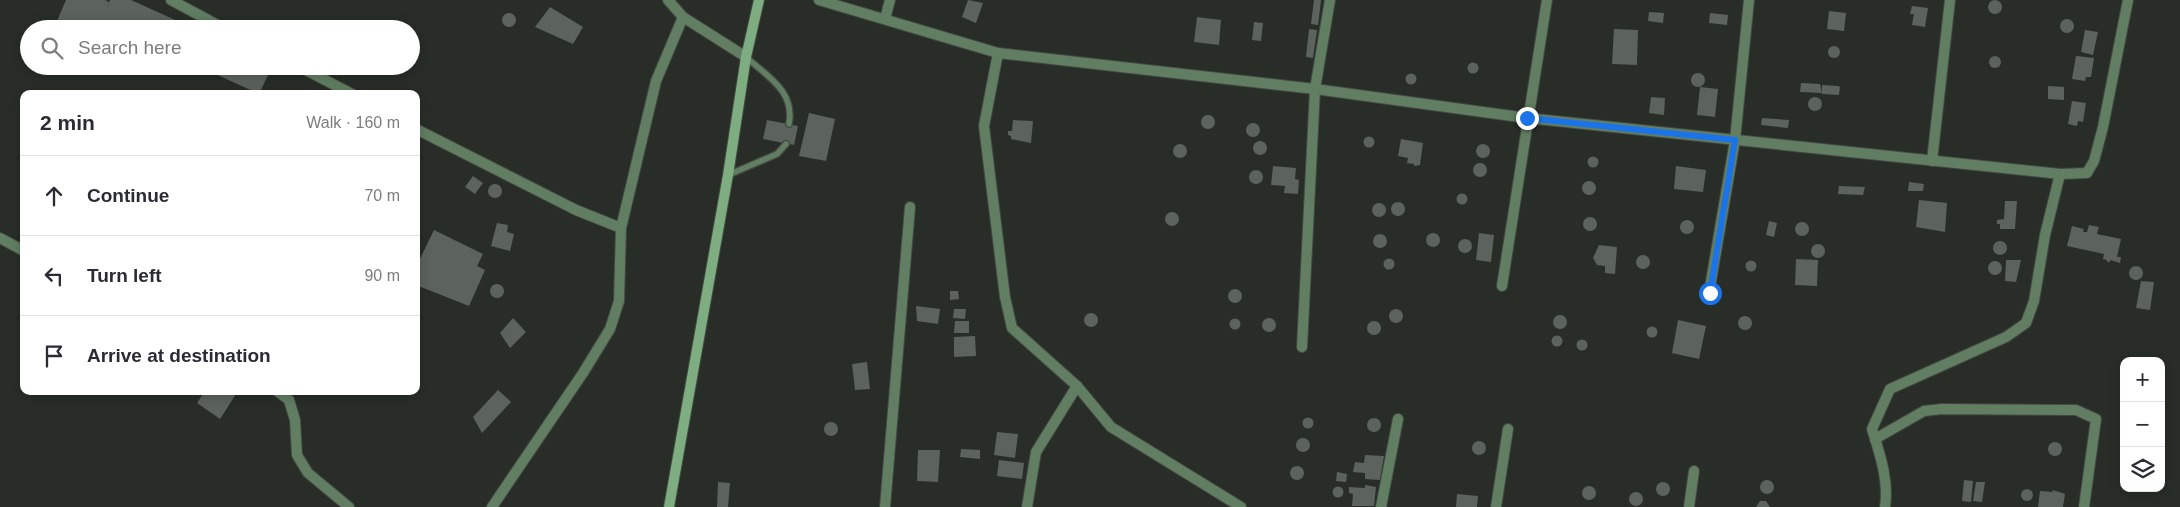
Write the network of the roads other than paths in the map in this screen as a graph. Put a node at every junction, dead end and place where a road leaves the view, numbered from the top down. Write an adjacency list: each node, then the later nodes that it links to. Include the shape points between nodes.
1 (171, 0): 13 (street)
2 (668, 0): 11 (street)
3 (758, 0): 15 (main road)
4 (819, 0): 12 (street)
5 (890, 0): 12 (street)
6 (1330, 0): 17 (street)
7 (1547, 0): 19 (street)
8 (1749, 0): 22 (street)
9 (1950, 0): 24 (street)
10 (2128, 0): 25 (street, via 2094,162 2087,173)
11 (683, 17): 15 (street); 28 (street, via 656,81)
12 (885, 19): 14 (street)
13 (208, 20)
14 (998, 53): 17 (street); 34 (street, via 984,126 1012,328)
15 (746, 57): 20 (lane, via 788,97 792,111); 26 (main road)
16 (315, 75): 18 (street)
17 (1315, 89): 19 (street); 33 (street)
18 (344, 90)
19 (1527, 118): 22 (street); 31 (street)
20 (789, 124)
21 (420, 131): 28 (street, via 576,210)
22 (1735, 140): 24 (street); 32 (street)
23 (786, 144): 26 (lane, via 777,154)
24 (1932, 161): 25 (street)
25 (2060, 174): 38 (street, via 2034,301 2026,323 2006,337 1890,389 1872,429)
26 (728, 175): 42 (main road)
27 (910, 207): 43 (street)
28 (621, 228): 41 (street, via 619,301 610,329)
29 (0, 238): 30 (street)
30 (20, 249)
31 (1502, 286)
32 (1710, 293)
33 (1302, 347)
34 (1077, 386): 44 (street, via 1036,452); 45 (street, via 1111,427)
35 (282, 395): 40 (street, via 289,400 295,420 297,455 308,473)
36 (1398, 419): 46 (street)
37 (1508, 428): 47 (street)
38 (1875, 439): 49 (street, via 1884,470); 50 (street, via 1924,411 2076,410 2096,419)
39 (1694, 471): 48 (street)
40 (349, 507)
41 (492, 507)
42 (669, 507)
43 (885, 507)
44 (1028, 507)
45 (1241, 507)
46 (1381, 507)
47 (1496, 507)
48 (1689, 507)
49 (1885, 507)
50 (2084, 507)

